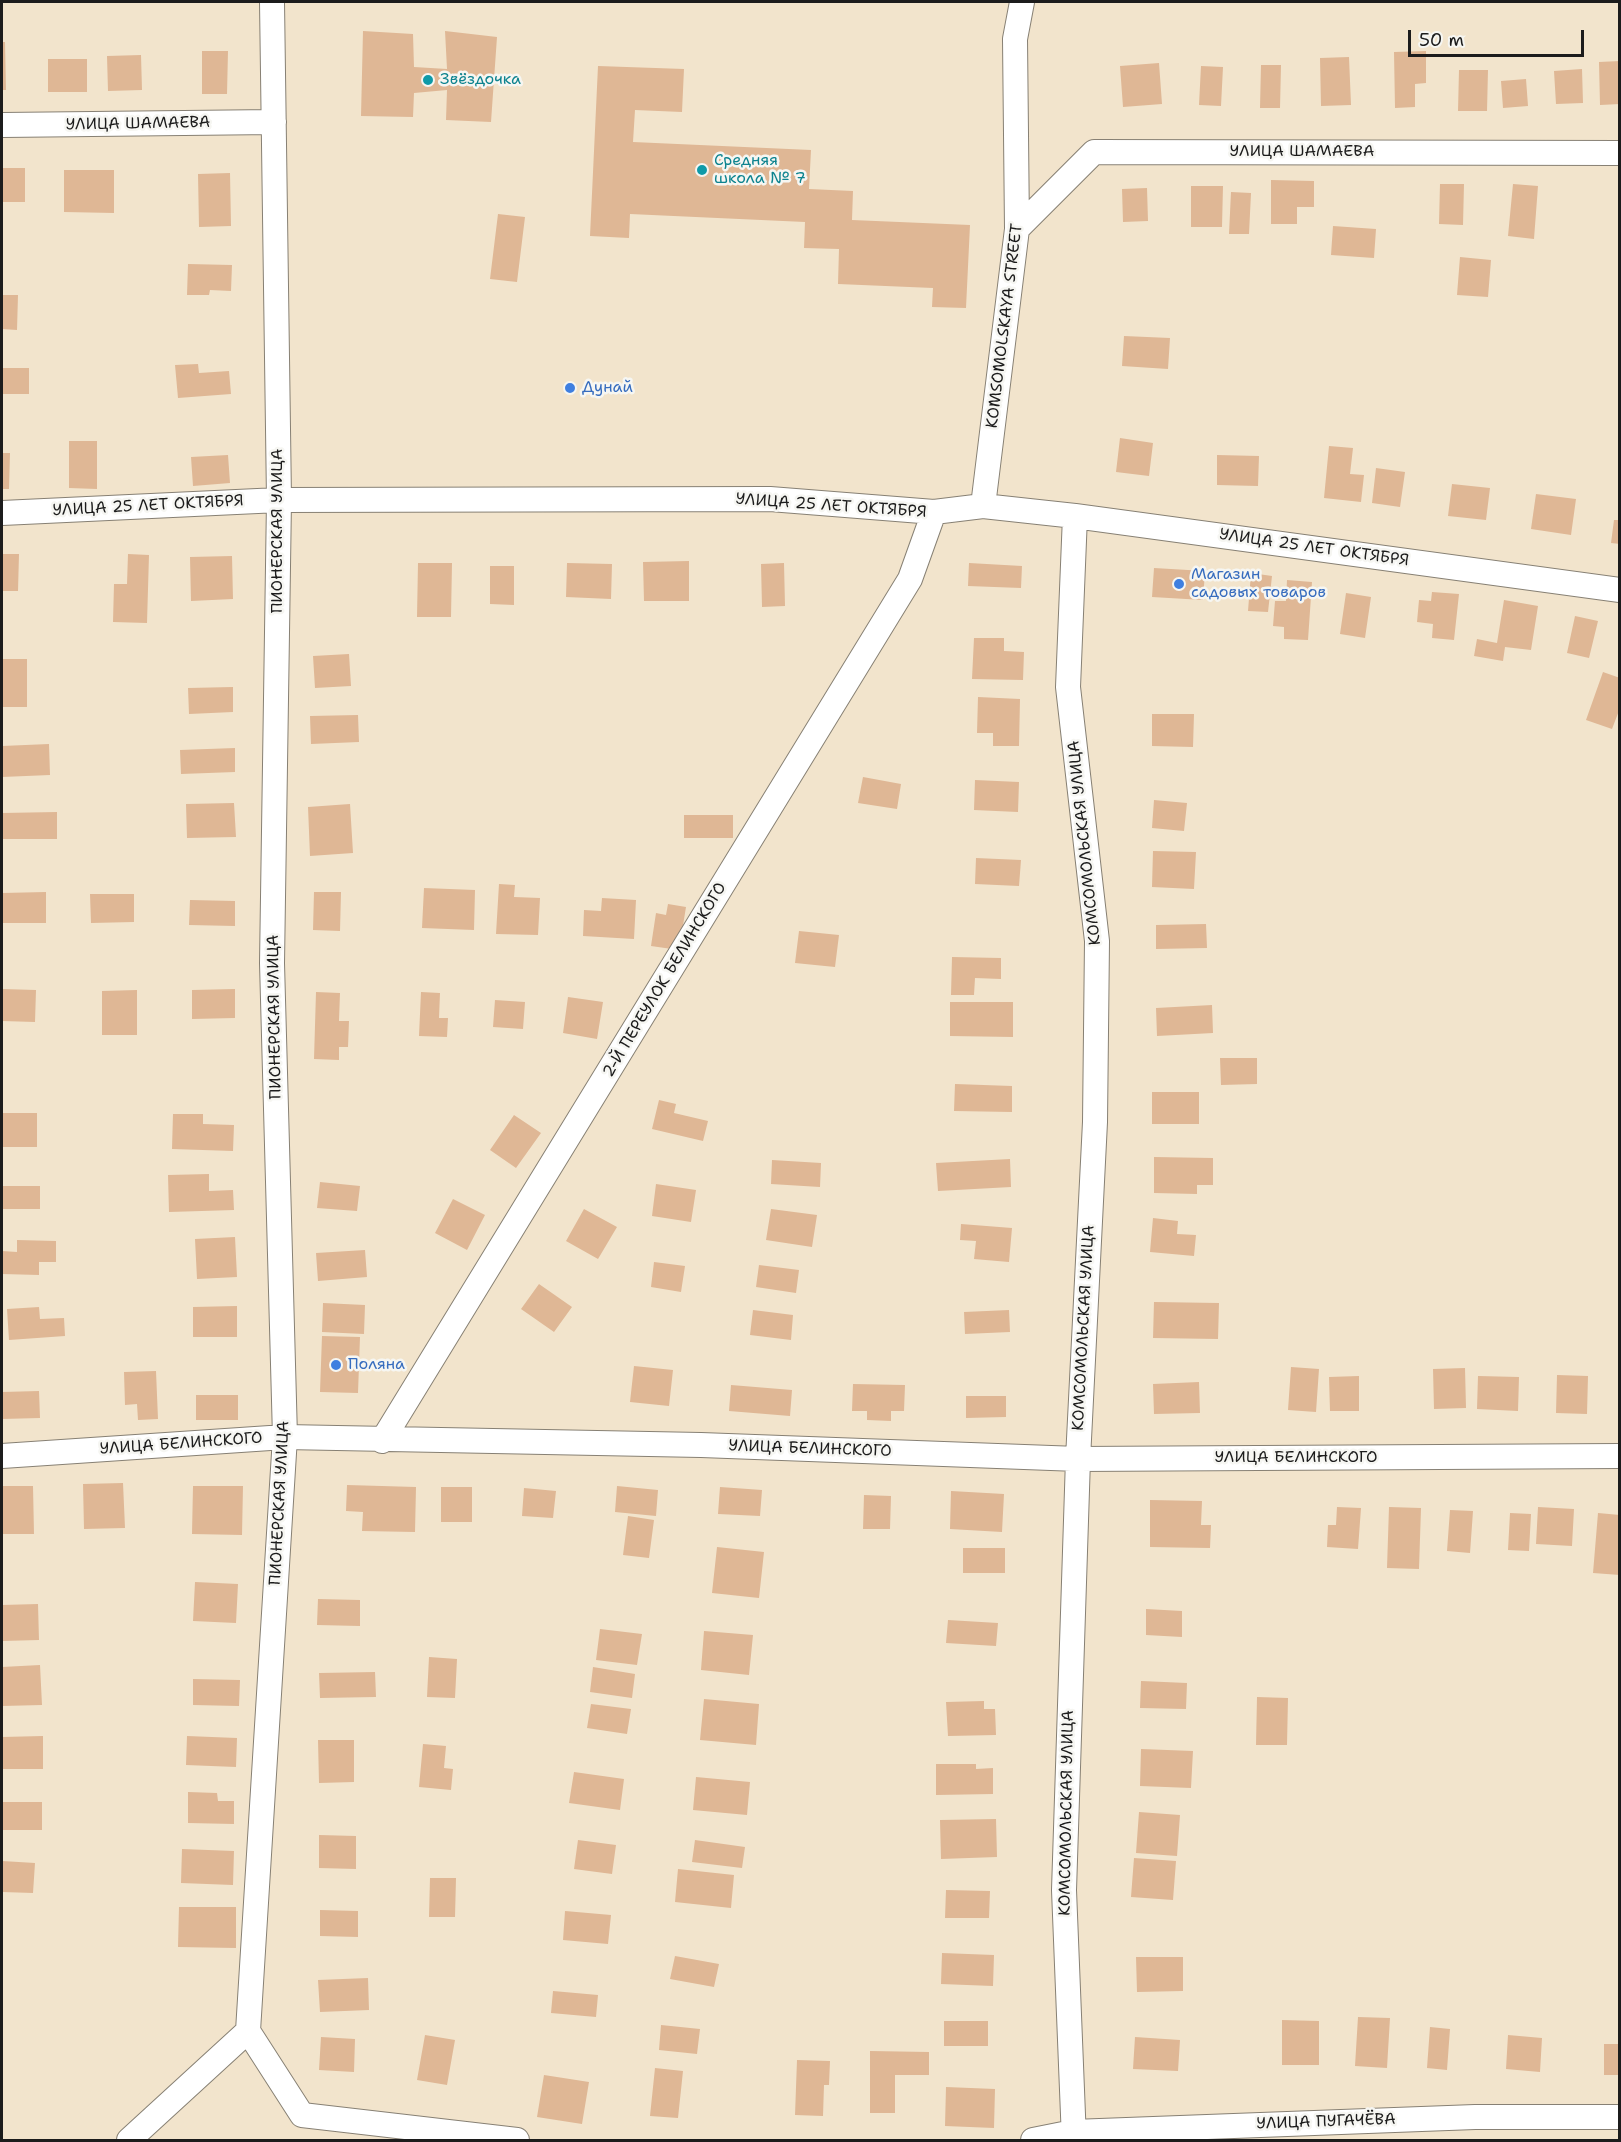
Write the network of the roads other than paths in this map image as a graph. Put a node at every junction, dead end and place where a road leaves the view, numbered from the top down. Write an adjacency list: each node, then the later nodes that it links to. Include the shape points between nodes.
1 (272, 2): 3 (street, ПИОНЕРСКАЯ УЛИЦА)
2 (1022, 2): 6 (street, KOMSOMOLSKAYA STREET, via 1015,39)
3 (273, 122): 4 (street, УЛИЦА ШАМАЕВА); 7 (street, ПИОНЕРСКАЯ УЛИЦА)
4 (2, 125)
5 (1620, 153): 6 (street, УЛИЦА ШАМАЕВА, via 1094,152)
6 (1017, 229): 8 (street, KOMSOMOLSKAYA STREET)
7 (279, 500): 9 (street, УЛИЦА 25 ЛЕТ ОКТЯБРЯ, via 770,499); 10 (street, УЛИЦА 25 ЛЕТ ОКТЯБРЯ); 13 (street, ПИОНЕРСКАЯ УЛИЦА, via 273,963)
8 (983, 506): 9 (street, УЛИЦА 25 ЛЕТ ОКТЯБРЯ); 11 (street, УЛИЦА 25 ЛЕТ ОКТЯБРЯ)
9 (934, 512): 14 (street, 2-Й ПЕРЕУЛОК БЕЛИНСКОГО, via 910,579)
10 (2, 513)
11 (1075, 516): 12 (street, УЛИЦА 25 ЛЕТ ОКТЯБРЯ); 17 (street, КОМСОМОЛЬСКАЯ УЛИЦА, via 1068,687 1097,941 1095,1122)
12 (1620, 590)
13 (285, 1437): 14 (street, УЛИЦА БЕЛИНСКОГО); 15 (street, УЛИЦА БЕЛИНСКОГО); 18 (street, ПИОНЕРСКАЯ УЛИЦА)
14 (382, 1441): 17 (street, УЛИЦА БЕЛИНСКОГО, via 701,1445)
15 (2, 1456)
16 (1620, 1456): 17 (street, УЛИЦА БЕЛИНСКОГО)
17 (1078, 1459): 20 (street, КОМСОМОЛЬСКАЯ УЛИЦА, via 1064,1890)
18 (248, 2031): 21 (street); 22 (street, via 302,2115)
19 (1620, 2117): 20 (street, УЛИЦА ПУГАЧЁВА, via 1463,2117)
20 (1073, 2136): 23 (street, УЛИЦА ПУГАЧЁВА)
21 (129, 2140)
22 (517, 2140)
23 (1033, 2140)

